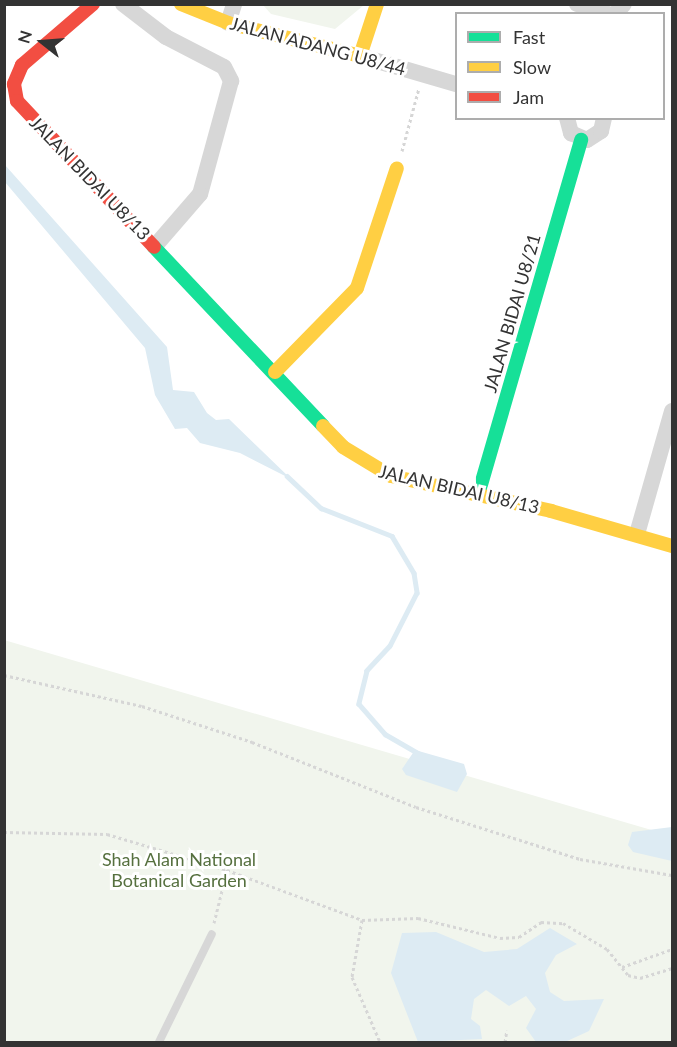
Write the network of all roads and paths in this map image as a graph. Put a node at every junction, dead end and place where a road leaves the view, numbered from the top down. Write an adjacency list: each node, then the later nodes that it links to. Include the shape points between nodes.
1 (93, 4): 16 (street, JALAN BIDAI U8/13, via 22,65 14,92)
2 (123, 4): 16 (street, JALAN BIDAI U8/13, via 166,37 216,61 231,81 200,194)
3 (181, 4): 8 (street, JALAN ADANG U8/44)
4 (234, 4): 8 (street)
5 (377, 4): 9 (street)
6 (577, 4): 7 (street)
7 (602, 12)
8 (228, 23): 9 (street, JALAN ADANG U8/44)
9 (360, 56): 10 (street, JALAN ADANG U8/44)
10 (423, 74): 11 (street, JALAN ADANG U8/44); 15 (path)
11 (455, 84)
12 (568, 120): 14 (street, via 571,133)
13 (603, 120): 14 (street, via 597,135)
14 (581, 140): 19 (street, JALAN BIDAI U8/21)
15 (397, 168): 17 (street, via 357,288)
16 (155, 246): 17 (street, JALAN BIDAI U8/13)
17 (275, 372): 19 (street, JALAN BIDAI U8/13, via 368,467)
18 (672, 411): 20 (street)
19 (478, 495): 20 (street, JALAN BIDAI U8/13)
20 (637, 534): 21 (street, JALAN BIDAI U8/13)
21 (672, 546)
22 (4, 675): 25 (path, via 142,706 252,742 416,807 580,859)
23 (4, 832): 24 (path, via 107,834)
24 (227, 870): 26 (path); 27 (path)
25 (672, 876)
26 (362, 920): 29 (path, via 418,918 500,938 519,937 541,922 563,923 607,949); 33 (path, via 352,977)
27 (212, 934): 32 (lane)
28 (672, 949): 29 (path)
29 (622, 967): 30 (path, via 640,978)
30 (672, 968)
31 (507, 1030): 34 (path)
32 (159, 1042)
33 (380, 1042)
34 (505, 1042)

